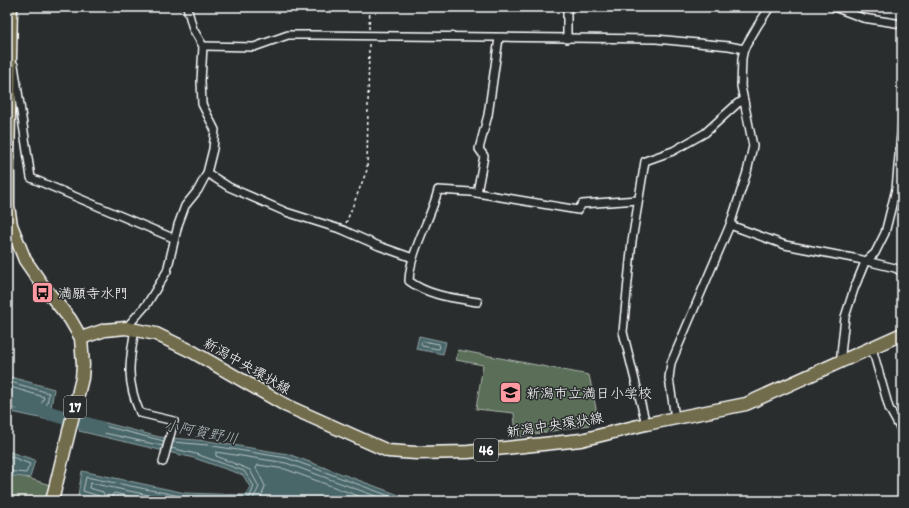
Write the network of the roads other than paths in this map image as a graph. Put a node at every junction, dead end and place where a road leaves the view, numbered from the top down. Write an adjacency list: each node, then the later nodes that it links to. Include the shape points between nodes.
1 (11, 7): 7 (main road, 17)
2 (187, 7): 10 (street)
3 (568, 7): 9 (street)
4 (770, 7): 11 (street)
5 (834, 7): 6 (street, via 863,18)
6 (902, 24)
7 (10, 33): 19 (street, via 31,178); 26 (main road, 17, via 8,206 11,225 25,260 70,319)
8 (499, 38): 9 (street); 10 (street, via 288,35 254,47); 16 (street, via 488,115 479,149 484,156)
9 (567, 39): 11 (street, via 656,39 729,46)
10 (203, 46): 14 (street, via 202,104 215,130 214,149)
11 (744, 50): 12 (street, via 740,73)
12 (744, 101): 17 (street, via 738,103 705,133 673,151 645,162); 18 (street, via 753,146)
13 (902, 123): 15 (street)
14 (207, 172): 19 (street, via 198,190 185,206); 20 (street, via 229,187 286,212 344,230)
15 (899, 190): 21 (street, via 885,233 875,253)
16 (478, 193): 17 (street, via 578,210 582,204); 20 (street, via 438,190 434,207)
17 (638, 200): 30 (street, via 623,332)
18 (730, 225): 21 (street, via 785,245); 29 (street, via 671,363 668,378)
19 (173, 238): 24 (street, via 167,271)
20 (413, 258): 23 (street, via 409,281 418,288)
21 (866, 262): 22 (street); 28 (street, via 845,317)
22 (902, 272)
23 (478, 302)
24 (130, 329): 26 (main road, 新潟中央環状線 / 46, via 105,330); 30 (main road, 新潟中央環状線 / 46, via 156,334 193,352 287,406 388,451 468,452 519,447 581,440); 32 (street, via 128,364 133,397 140,413 174,421)
25 (902, 334): 27 (main road, 新潟中央環状線 / 46)
26 (81, 338): 33 (main road, 17, via 82,378)
27 (872, 348): 28 (main road, 新潟中央環状線 / 46); 31 (street, via 889,408)
28 (842, 360): 29 (main road, 新潟中央環状線 / 46, via 746,404)
29 (675, 418): 30 (main road, 新潟中央環状線 / 46)
30 (646, 424)
31 (900, 428)
32 (163, 462)
33 (52, 501)

